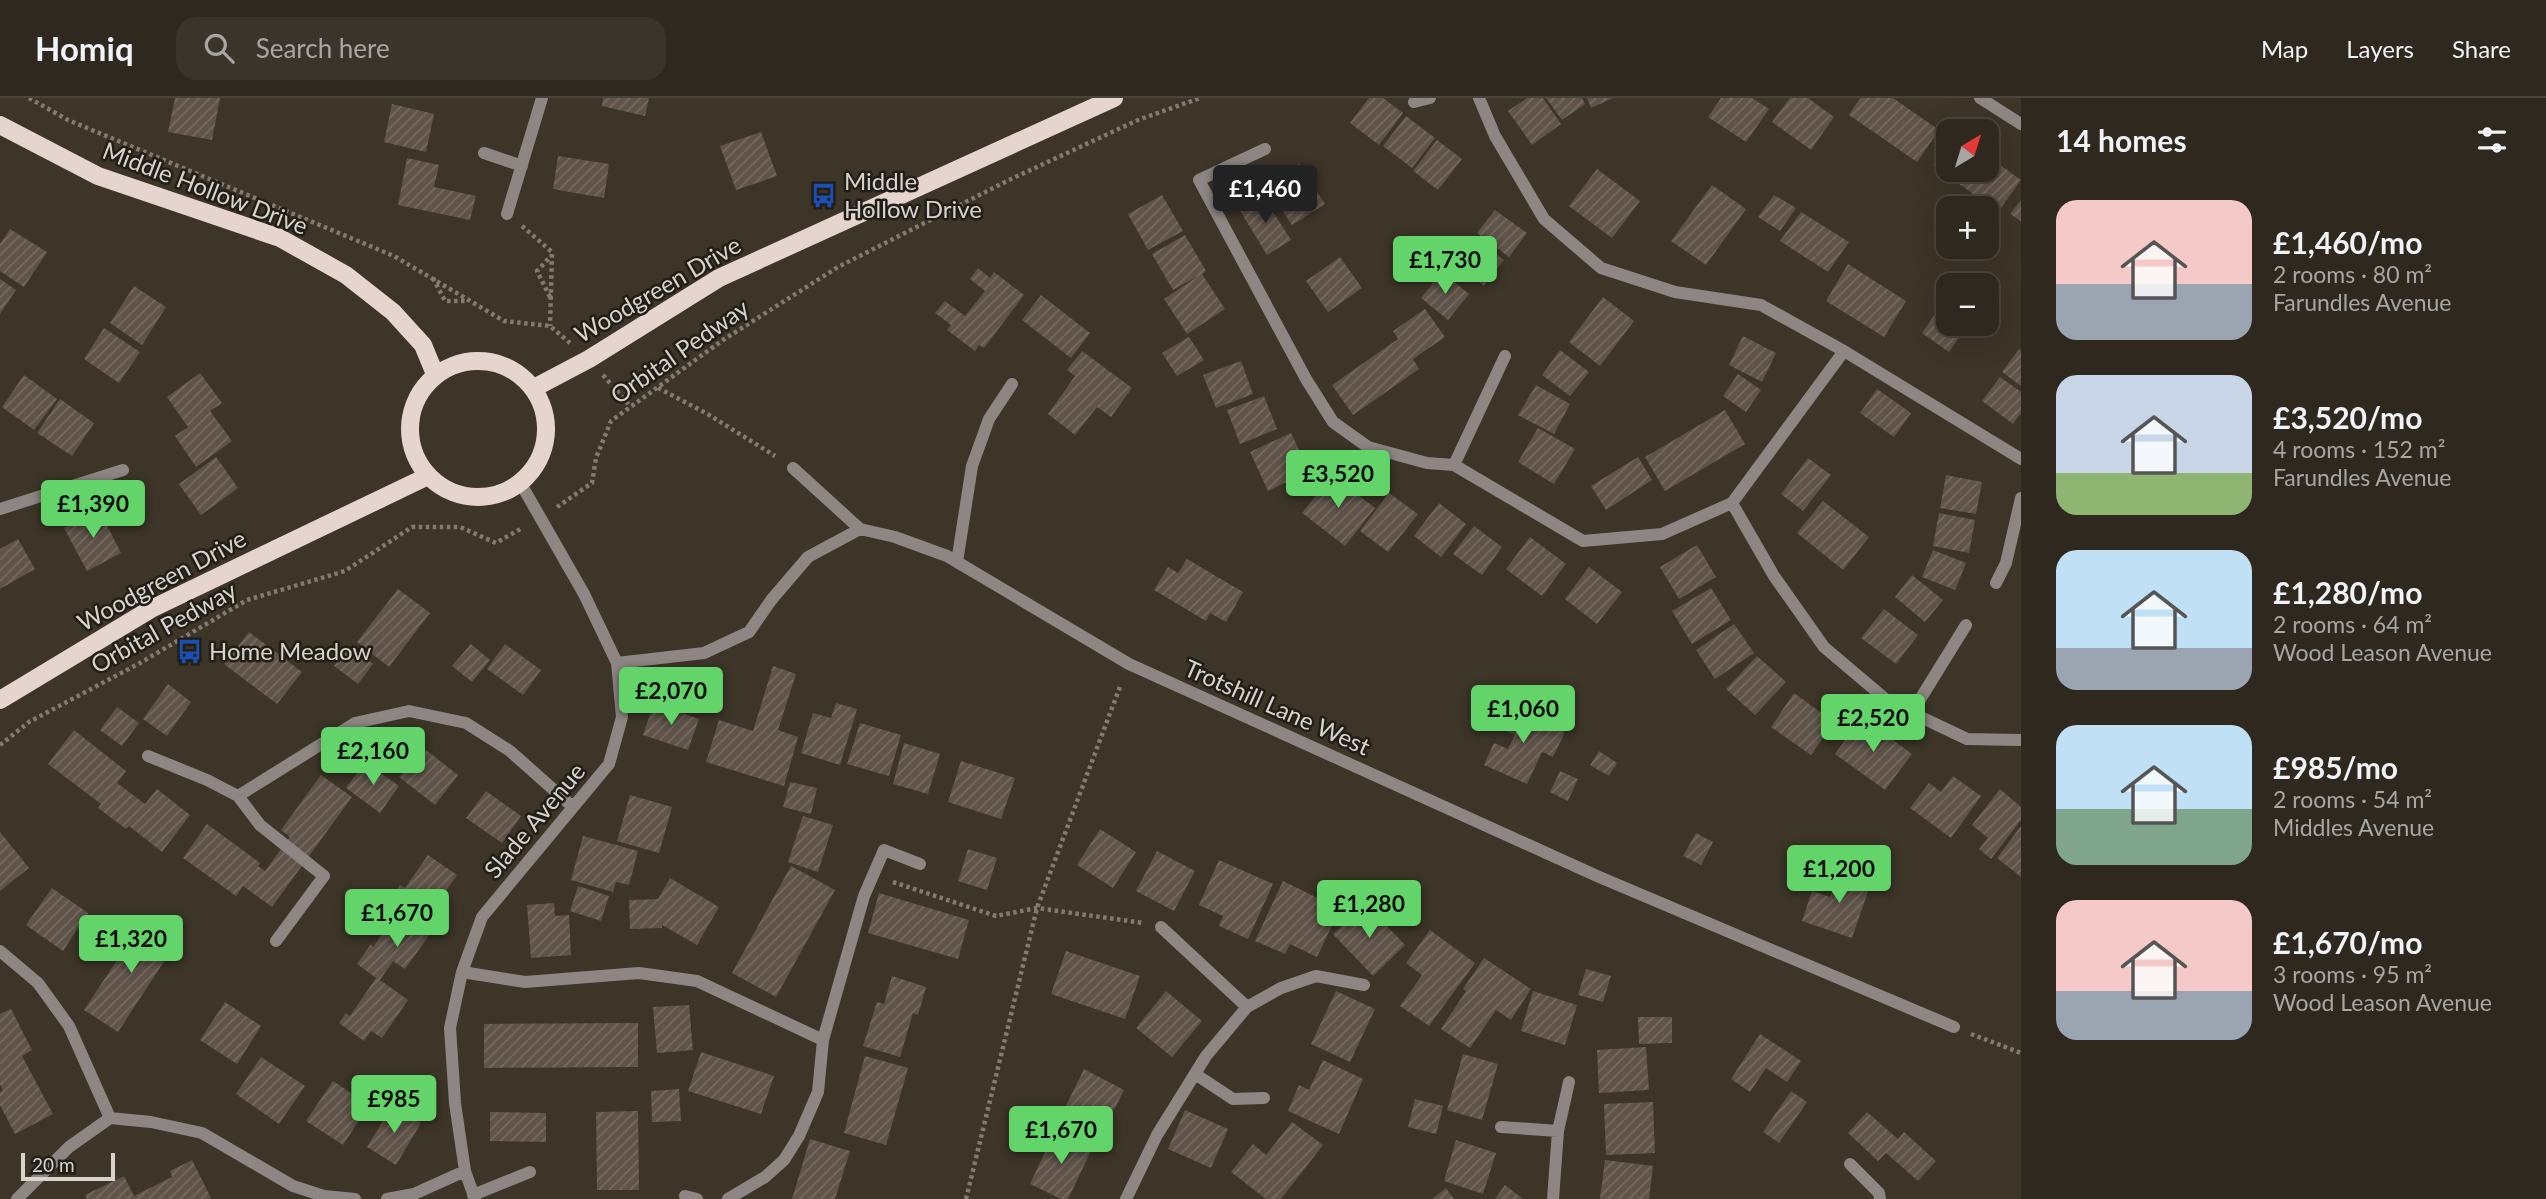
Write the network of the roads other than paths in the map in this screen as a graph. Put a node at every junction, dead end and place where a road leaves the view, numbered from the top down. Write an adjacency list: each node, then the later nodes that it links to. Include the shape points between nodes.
1 (542, 98): 11 (street)
2 (1114, 98): 17 (main road, Woodgreen Drive, via 719,278)
3 (1430, 98): 6 (street)
4 (1479, 98): 13 (street, via 1495,136 1544,219 1601,268 1675,292 1761,305)
5 (1980, 98): 7 (street)
6 (1414, 102)
7 (2021, 124)
8 (0, 125): 15 (main road, Middle Hollow Drive, via 98,176 280,238 346,275 393,312 423,345)
9 (1265, 149): 19 (street, via 1199,180 1306,379 1333,422 1368,447 1427,463)
10 (484, 153): 11 (street)
11 (522, 166): 12 (street)
12 (507, 214)
13 (1844, 351): 18 (street); 25 (street)
14 (1505, 356): 19 (street)
15 (435, 374): 17 (main road, via 466,360 507,365); 22 (main road, via 411,409 410,446)
16 (1012, 384): 28 (street, via 989,419 972,466)
17 (534, 388): 23 (main road, via 547,418 543,454)
18 (2021, 459)
19 (1454, 465): 25 (street, via 1583,541 1662,534)
20 (793, 468): 27 (street)
21 (123, 470): 26 (street)
22 (426, 477): 23 (main road, via 456,496 496,497); 32 (main road, Woodgreen Drive, via 151,609)
23 (521, 484): 31 (street, Slade Avenue, via 584,594)
24 (2021, 498): 29 (street, via 2006,562)
25 (1732, 503): 33 (street, via 1774,576 1825,647 1889,702)
26 (0, 509)
27 (860, 529): 28 (street, Trotshill Lane West); 31 (street, via 808,557 748,632 704,653)
28 (957, 562): 45 (street, Trotshill Lane West, via 1129,664 1597,876)
29 (1996, 583)
30 (1966, 625): 33 (street)
31 (617, 663): 37 (street, Slade Avenue, via 622,716 610,764)
32 (0, 700)
33 (1910, 714): 34 (street, via 1967,739)
34 (2021, 740)
35 (148, 756): 36 (street)
36 (238, 796): 37 (street, via 355,723 409,711 466,723 510,751); 40 (street, via 260,825 324,876)
37 (573, 807): 42 (street, Slade Avenue, via 482,917)
38 (920, 864): 46 (street, via 884,850 864,896)
39 (1161, 927): 44 (street)
40 (276, 941)
41 (0, 951): 50 (street, via 38,983 69,1026)
42 (462, 972): 46 (street, via 525,982 639,973 697,981); 54 (street, Slade Avenue, via 450,1028)
43 (1364, 985): 44 (street, via 1316,976)
44 (1247, 1007): 47 (street)
45 (1954, 1027)
46 (824, 1040): 60 (street, via 818,1092 799,1136 784,1160 765,1177)
47 (1195, 1074): 49 (street, via 1233,1099); 61 (street, via 1157,1135)
48 (1569, 1082): 52 (street)
49 (1264, 1098)
50 (110, 1118): 57 (street, via 69,1147); 58 (street, via 202,1133 293,1186)
51 (1501, 1127): 52 (street)
52 (1558, 1131): 62 (street)
53 (1850, 1164): 63 (street)
54 (464, 1171): 56 (street, Slade Avenue); 59 (street, via 414,1194)
55 (530, 1172): 56 (street)
56 (474, 1197)
57 (17, 1199)
58 (355, 1199)
59 (387, 1199)
60 (728, 1199)
61 (1126, 1199)
62 (1553, 1199)
63 (1880, 1199)

